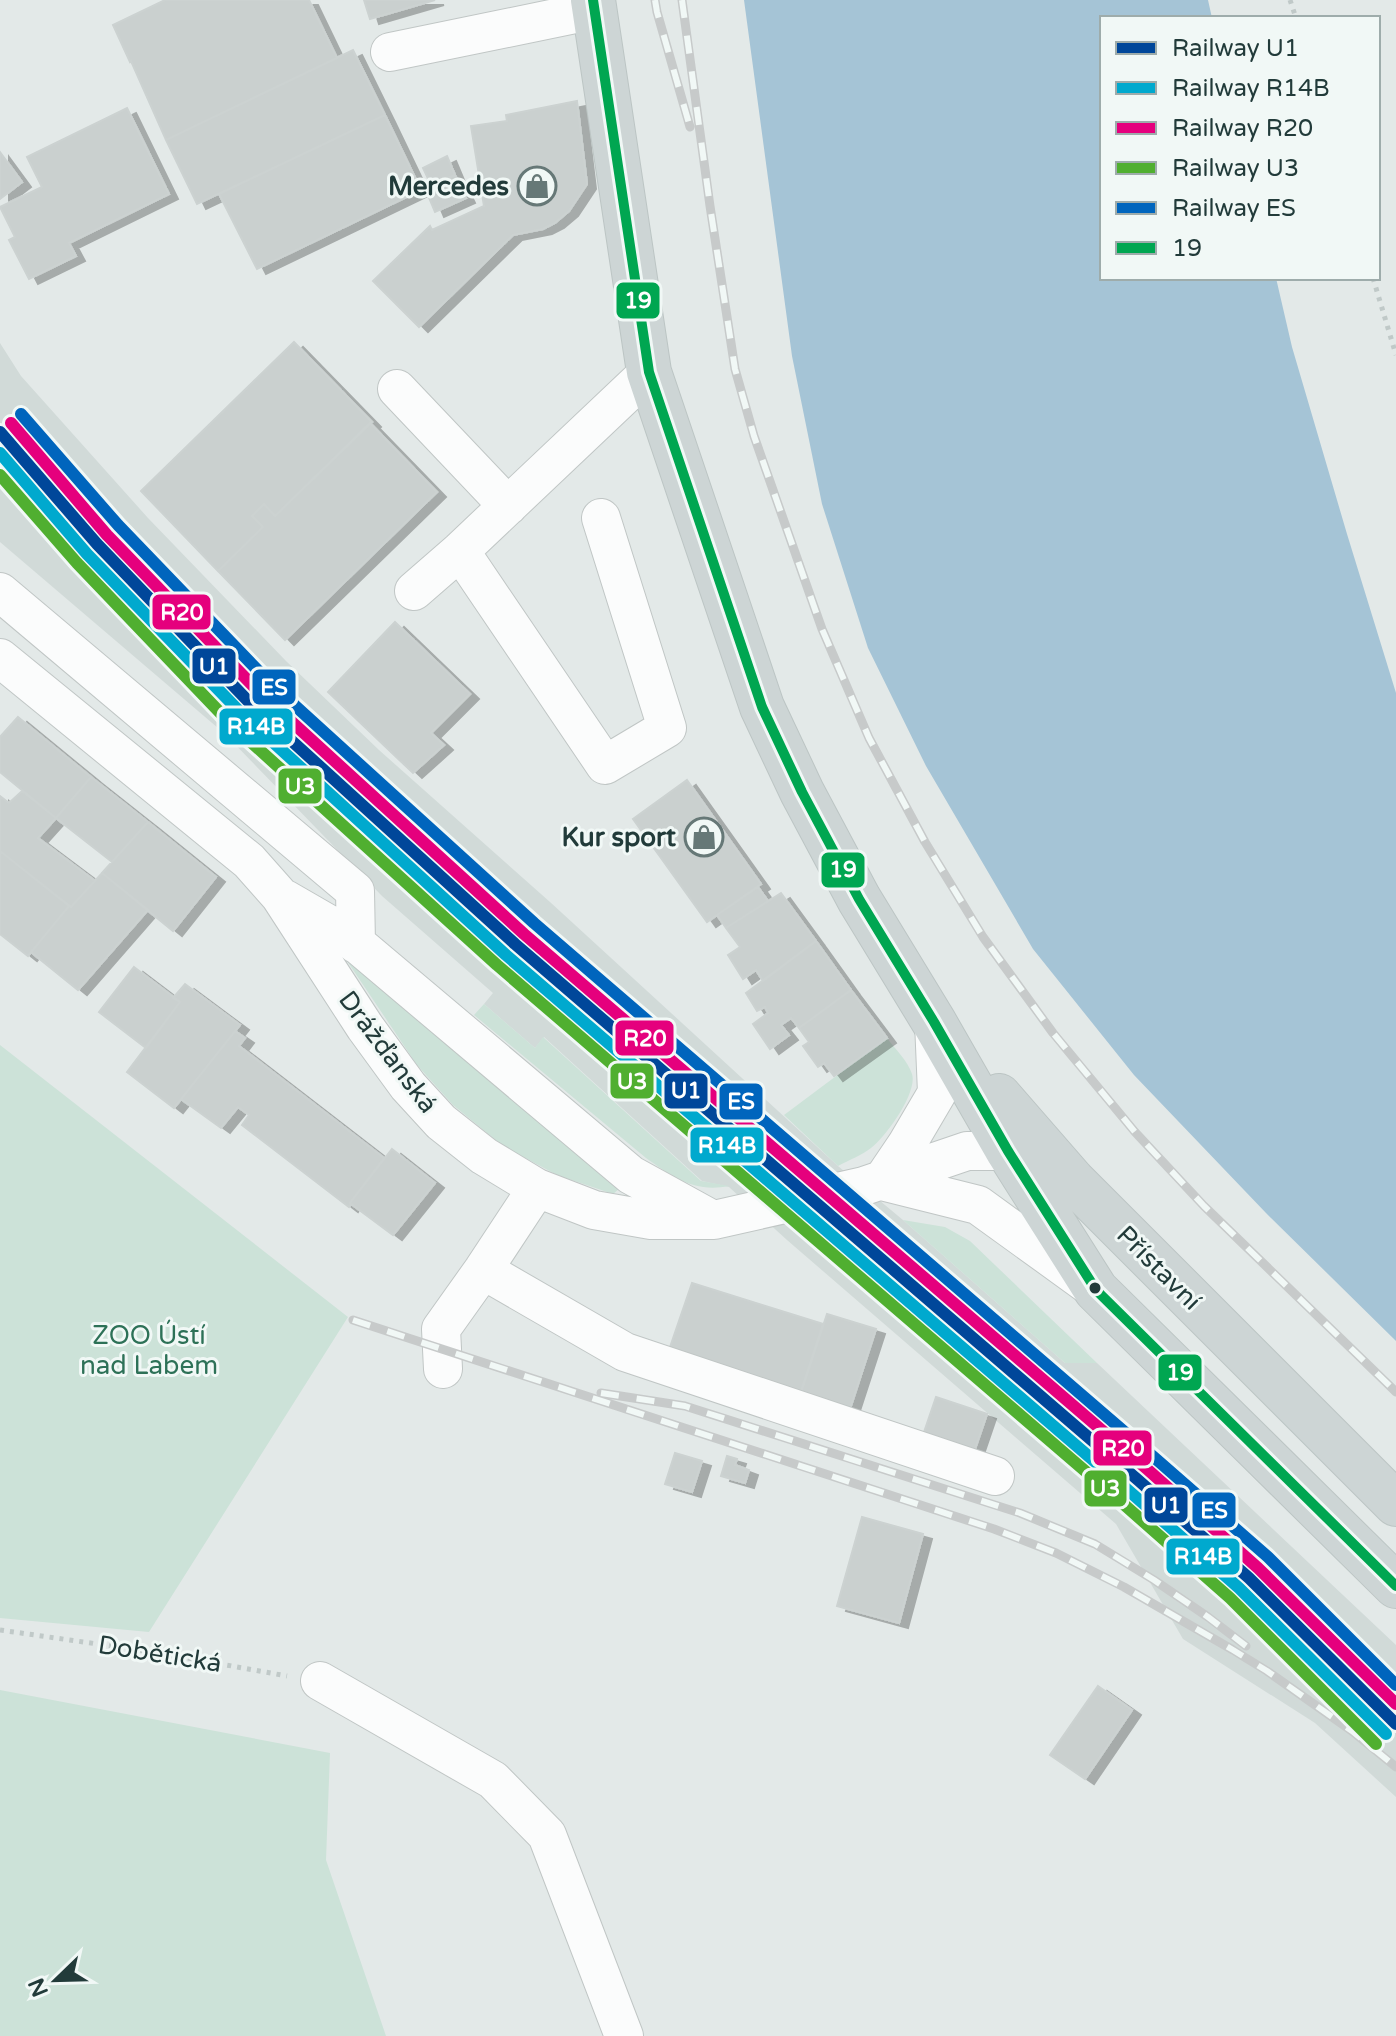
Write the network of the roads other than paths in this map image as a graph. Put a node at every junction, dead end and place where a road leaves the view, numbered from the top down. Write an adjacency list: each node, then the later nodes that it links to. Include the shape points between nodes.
1 (594, 5): 2 (street); 3 (main road, Přístavní)
2 (390, 52)
3 (649, 372): 5 (street); 13 (main road, Přístavní, via 762,707 859,899)
4 (397, 389): 5 (street)
5 (508, 506): 7 (street)
6 (601, 518): 7 (street, via 667,728 605,765)
7 (460, 551): 8 (street)
8 (414, 591)
9 (0, 592): 12 (street, via 355,891)
10 (0, 658): 11 (street, Drážďanská, via 249,861)
11 (280, 896): 12 (street); 17 (street, Drážďanská, via 408,1086 441,1122)
12 (356, 944): 18 (street, via 631,1175)
13 (934, 1022): 14 (main road, Přístavní); 15 (street, via 937,1093); 16 (main road, Přístavní)
14 (1008, 1151): 15 (street, Drážďanská, via 967,1151); 16 (street); 20 (main road, Přístavní)
15 (882, 1181): 18 (street, Drážďanská); 20 (street, via 978,1205)
16 (1073, 1181): 23 (main road, Přístavní)
17 (537, 1188): 18 (street, Drážďanská, via 594,1210 651,1220); 19 (street)
18 (714, 1220)
19 (483, 1270): 21 (street, via 441,1329); 22 (street, via 625,1352)
20 (1096, 1290): 24 (main road, Přístavní)
21 (443, 1369)
22 (995, 1476)
23 (1396, 1504)
24 (1396, 1586)
25 (320, 1681): 26 (street, via 493,1780 547,1835)
26 (624, 2036)

